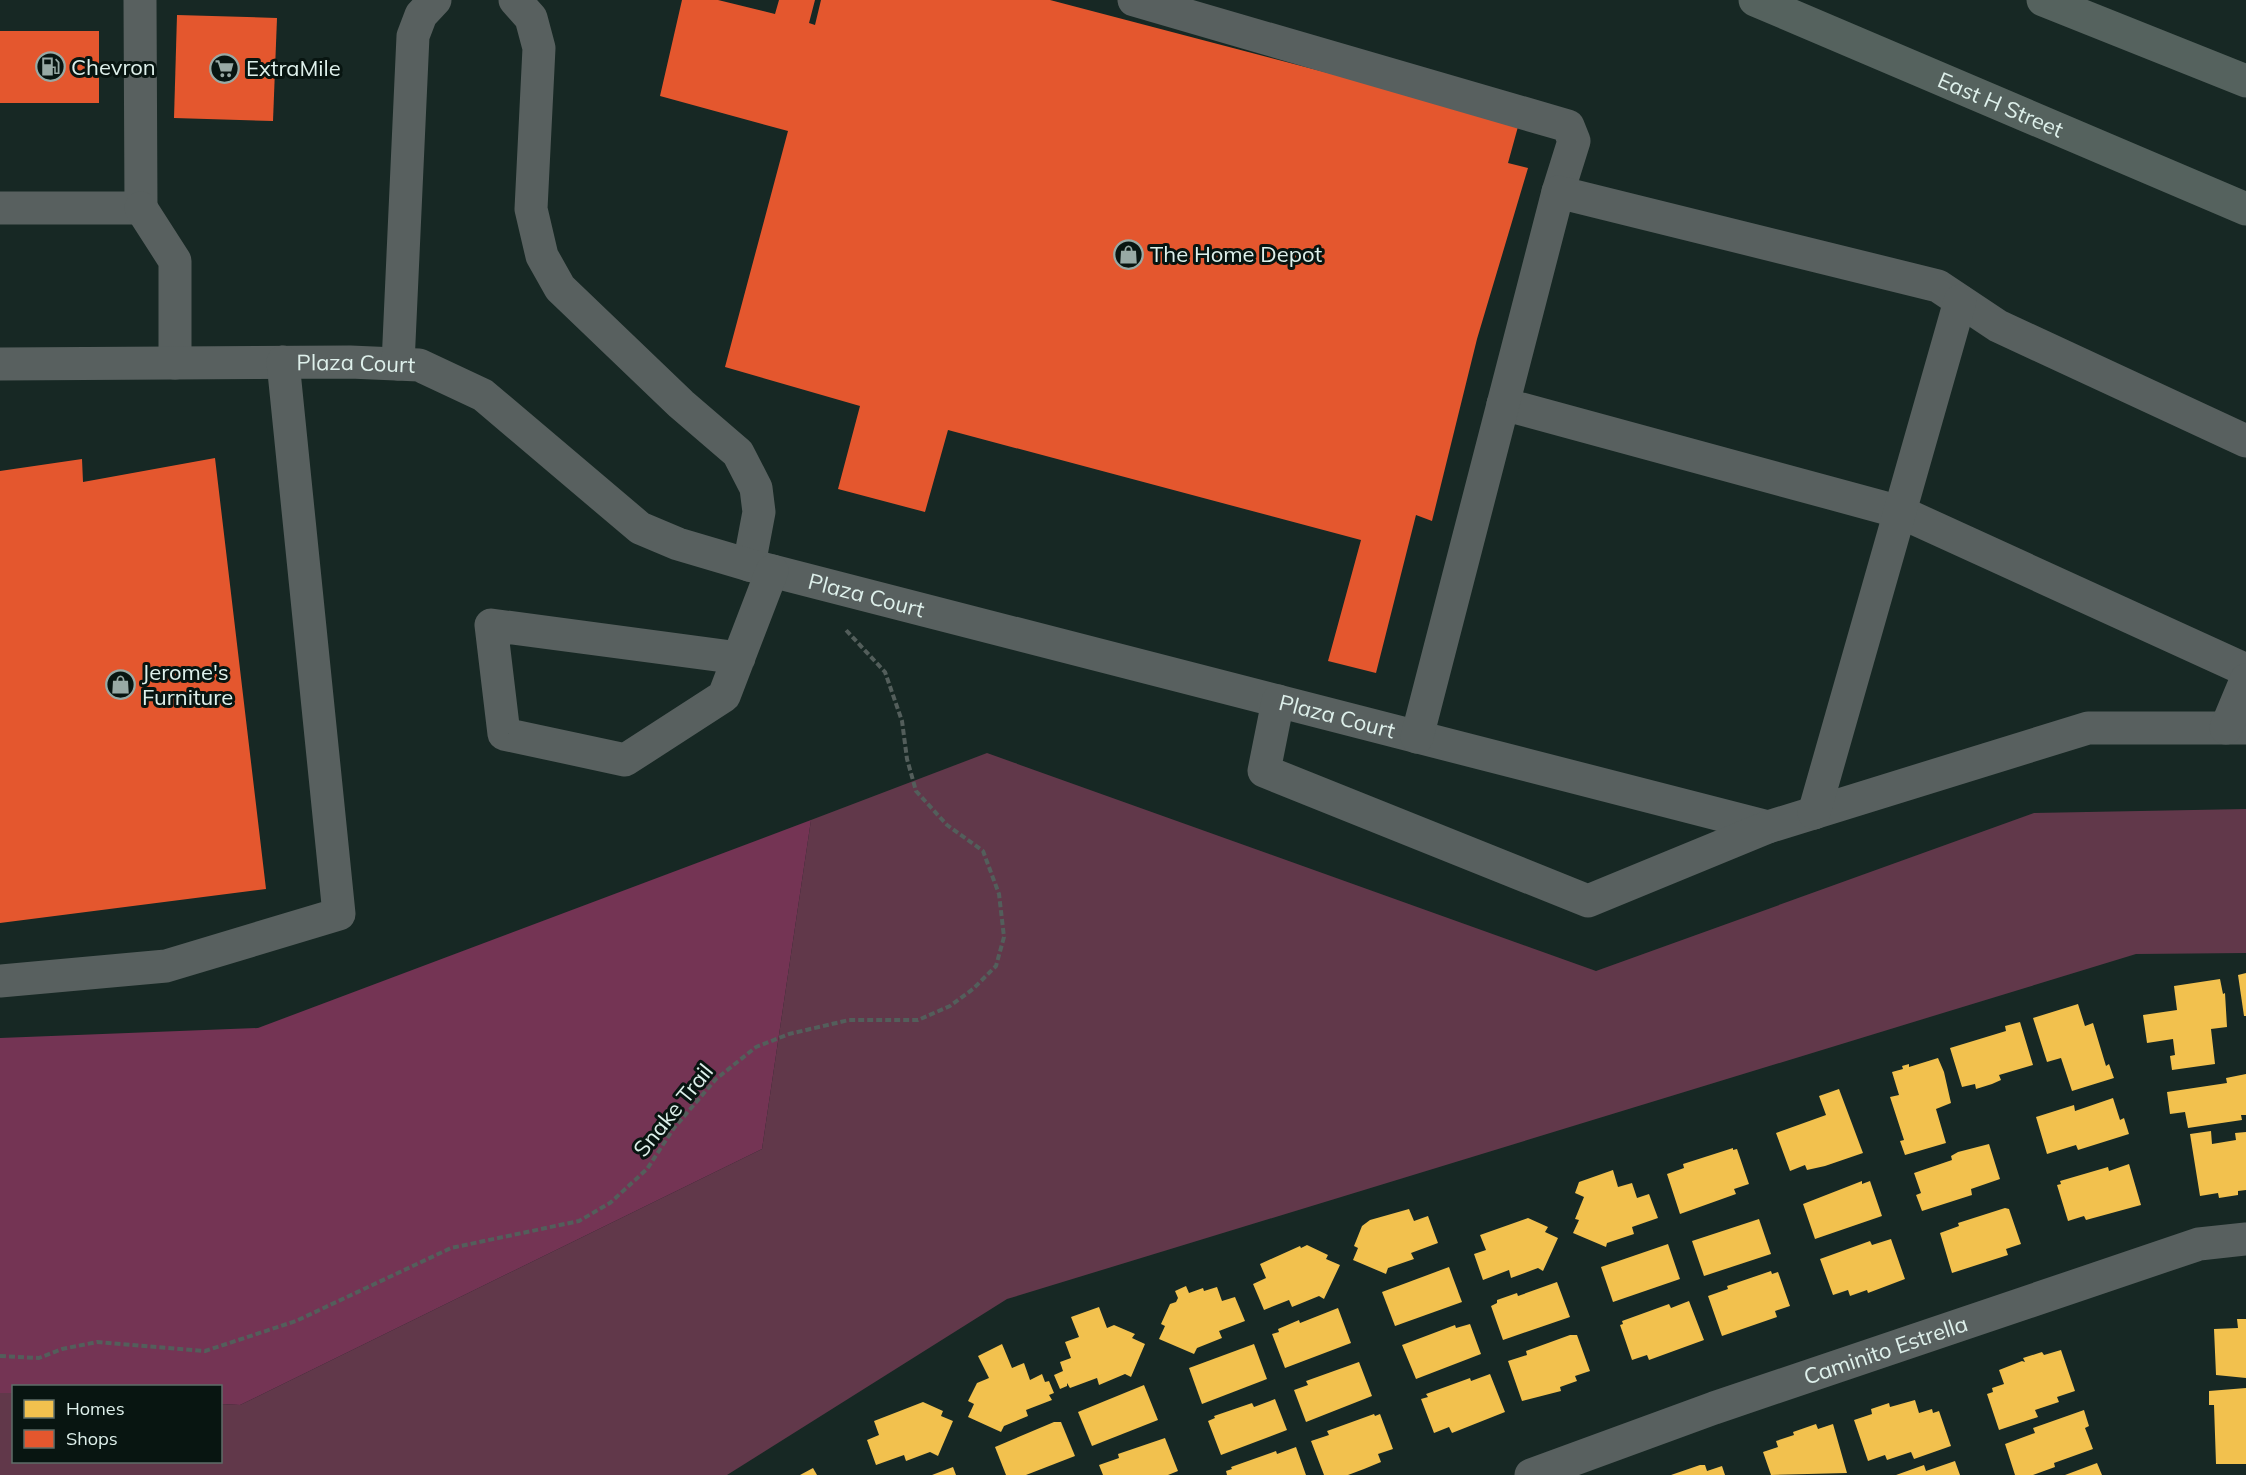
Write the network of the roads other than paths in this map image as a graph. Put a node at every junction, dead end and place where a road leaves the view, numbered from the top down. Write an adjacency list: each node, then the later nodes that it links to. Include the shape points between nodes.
1 (140, 0): 10 (street)
2 (435, 0): 16 (street, via 422,15 413,36)
3 (515, 0): 20 (street, via 531,18 539,48 531,209 542,256 560,288 738,453 756,488)
4 (1134, 0): 8 (street, via 1568,126 1574,141)
5 (1755, 0): 11 (main road, East H Street)
6 (2043, 0): 7 (main road)
7 (2246, 81)
8 (1558, 192): 12 (street, via 1938,286); 17 (street)
9 (0, 208): 10 (street)
10 (141, 208): 14 (street, via 175,261)
11 (2246, 208)
12 (1960, 301): 18 (street, via 1998,326); 19 (street)
13 (283, 362): 14 (street, Plaza Court); 16 (street, Plaza Court); 29 (street, via 339,914 166,966)
14 (175, 363): 15 (street, Plaza Court)
15 (0, 364)
16 (398, 364): 20 (street, Plaza Court, via 419,365 483,395 640,528 678,544)
17 (1503, 404): 19 (street); 26 (street)
18 (2246, 441)
19 (1900, 512): 22 (street); 27 (street)
20 (760, 568): 21 (street); 24 (street, Plaza Court)
21 (739, 658): 21 (street, via 724,696 626,760 504,734 491,625)
22 (2246, 670)
23 (2246, 680): 25 (street)
24 (1278, 701): 26 (street, Plaza Court); 28 (street, via 1264,771 1588,901)
25 (2236, 728): 27 (street, via 2088,728)
26 (1416, 736): 28 (street, Plaza Court)
27 (1814, 813): 28 (street)
28 (1768, 827)
29 (0, 981)
30 (2246, 1239): 31 (street, Caminito Estrella, via 2199,1244 1714,1408)
31 (1531, 1475)

